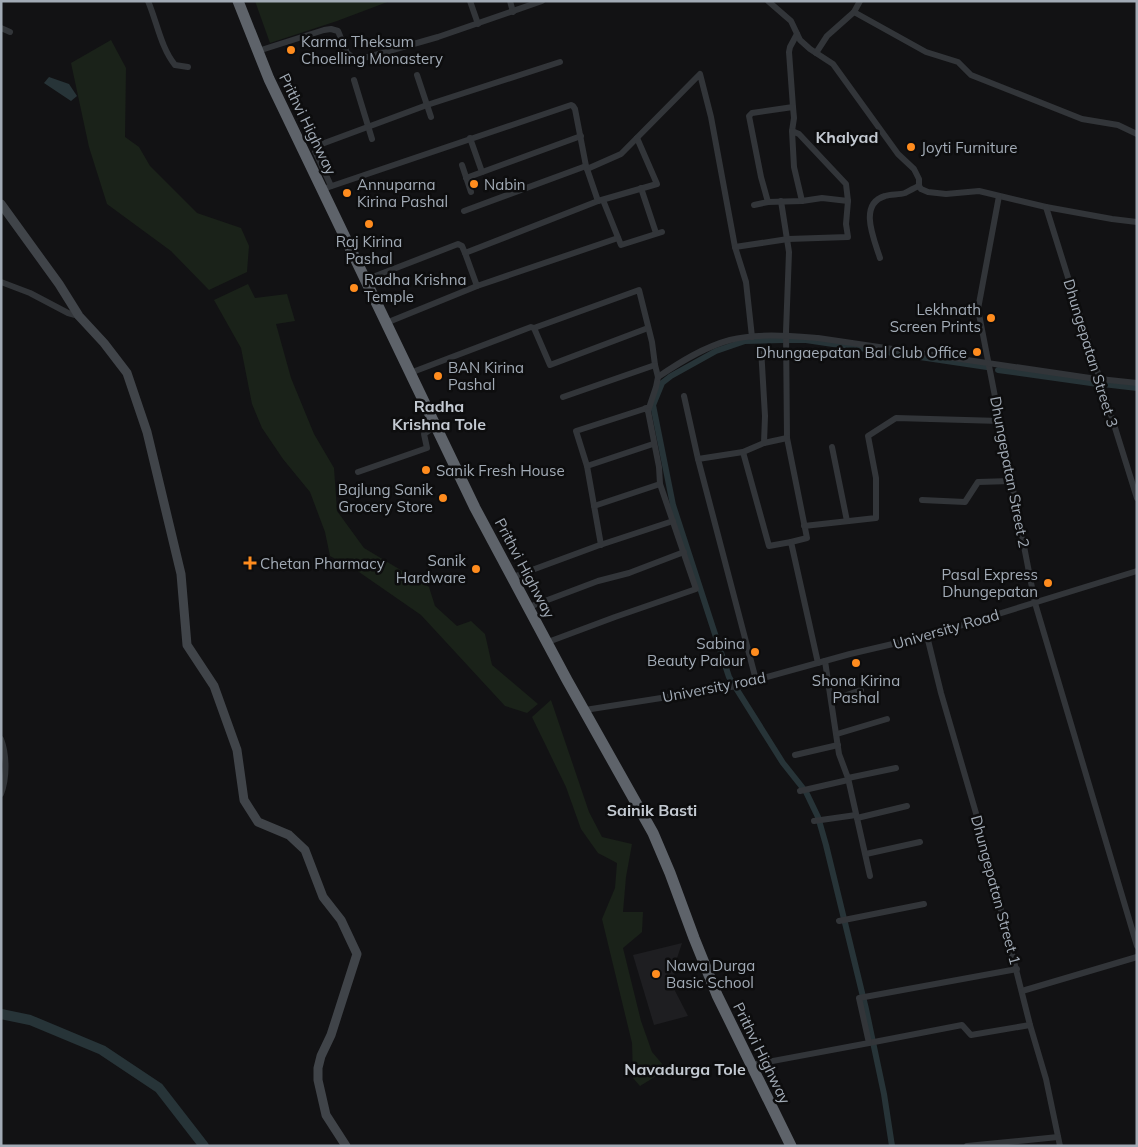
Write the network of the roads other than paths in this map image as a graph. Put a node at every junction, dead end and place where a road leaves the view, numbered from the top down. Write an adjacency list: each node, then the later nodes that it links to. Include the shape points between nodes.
1 (148, 1): 17 (street, via 175,66)
2 (238, 1): 14 (highway, Prithvi Highway)
3 (470, 1): 10 (street)
4 (510, 1): 8 (street)
5 (542, 1): 8 (street)
6 (768, 1): 13 (street, via 791,21)
7 (860, 1): 9 (street)
8 (513, 12): 10 (street)
9 (854, 12): 15 (street); 25 (street, via 926,52 958,62 971,75 1082,119 1118,125)
10 (478, 24): 14 (street, via 368,57 355,58 347,53 338,31 331,29)
11 (1, 28): 12 (street)
12 (10, 32)
13 (797, 34): 15 (street); 21 (street, via 789,52)
14 (258, 51): 35 (highway, Prithvi Highway, via 269,79)
15 (814, 51): 34 (street, via 833,64 898,154 914,169)
16 (560, 62): 20 (street)
17 (188, 67)
18 (417, 75): 20 (street)
19 (354, 80): 23 (street)
20 (427, 105): 22 (street); 23 (street)
21 (793, 107): 24 (street); 42 (street, via 752,112 750,116)
22 (431, 117)
23 (368, 127): 29 (street); 35 (street, via 316,147)
24 (792, 131): 40 (street, via 794,166); 41 (street, via 799,134 846,184)
25 (1137, 134)
26 (581, 136): 27 (street, via 575,109 568,105); 31 (street); 32 (street)
27 (470, 138): 32 (street); 35 (street)
28 (637, 138): 31 (street, via 621,154); 36 (street, via 657,184); 51 (street, via 700,74)
29 (372, 139)
30 (462, 165): 33 (street)
31 (587, 168): 39 (street); 47 (street)
32 (482, 172): 33 (street)
33 (466, 178): 37 (street)
34 (919, 186): 38 (street, via 928,192 978,191); 53 (street, via 906,193 876,200 870,209 870,226)
35 (327, 188): 54 (highway, Prithvi Highway)
36 (641, 188): 39 (street); 49 (street, via 659,233 622,245)
37 (471, 192)
38 (999, 196): 46 (street); 64 (street, Dhungepatan Street 2, via 978,309)
39 (600, 200): 49 (street); 52 (street)
40 (802, 201): 41 (street, via 822,198); 43 (street)
41 (848, 201): 50 (street, via 848,237)
42 (768, 202): 43 (street); 45 (street)
43 (781, 202): 50 (street)
44 (1, 204): 57 (street)
45 (754, 205)
46 (1046, 207): 48 (street); 68 (street, Dhungepatan Street 3)
47 (464, 211)
48 (1137, 222)
49 (618, 238): 56 (street)
50 (788, 239): 51 (street); 61 (street)
51 (735, 247): 62 (street, via 746,282)
52 (466, 253): 54 (street, via 458,244); 56 (street)
53 (880, 258)
54 (365, 280): 58 (highway, Prithvi Highway)
55 (1, 282): 57 (street)
56 (477, 286): 58 (street)
57 (79, 316): 131 (street, via 127,373 147,432 182,574 187,645 214,686 237,750 244,800 258,822 289,835 305,850 323,897 341,920 357,954 318,1068 326,1116)
58 (386, 323): 66 (highway, Prithvi Highway)
59 (534, 328): 60 (street, via 550,365); 60 (street, via 639,290); 66 (street)
60 (648, 328): 65 (street)
61 (786, 336): 62 (street); 64 (street); 75 (street)
62 (752, 337): 67 (street, via 730,340 706,349)
63 (760, 348): 76 (street)
64 (989, 363): 68 (street); 73 (street, Dhungepatan Street 2)
65 (655, 365): 67 (street); 71 (street)
66 (410, 373): 74 (highway, Prithvi Highway)
67 (658, 377): 72 (street)
68 (1100, 379): 69 (street); 85 (street, Dhungepatan Street 3)
69 (1137, 383)
70 (684, 396): 80 (street)
71 (563, 397)
72 (648, 410): 77 (street); 81 (street, via 576,431)
73 (1000, 421): 83 (street, Dhungepatan Street 2); 89 (street, via 896,418 868,436 876,478 876,518)
74 (435, 426): 82 (street, via 424,434 427,448); 95 (highway, Prithvi Highway)
75 (787, 438): 76 (street); 90 (street)
76 (764, 443): 79 (street)
77 (653, 444): 81 (street); 84 (street)
78 (832, 448): 89 (street)
79 (743, 452): 80 (street); 91 (street, via 769,546)
80 (698, 459): 102 (street)
81 (587, 466): 87 (street)
82 (358, 472)
83 (1011, 481): 86 (street, via 978,482 966,502); 96 (street, Dhungepatan Street 2)
84 (660, 484): 87 (street); 88 (street)
85 (1137, 498)
86 (922, 500)
87 (594, 506): 92 (street)
88 (673, 521): 92 (street); 93 (street)
89 (847, 521): 90 (street)
90 (804, 526): 91 (street, via 807,538)
91 (791, 542): 101 (street)
92 (600, 545): 95 (street)
93 (684, 552): 97 (street); 99 (street, via 696,590)
94 (1137, 571): 96 (street, University Road)
95 (513, 577): 97 (highway, Prithvi Highway)
96 (1034, 603): 98 (street, University Road); 123 (street, Dhungepatan Street 2)
97 (530, 607): 99 (highway, Prithvi Highway)
98 (926, 636): 100 (street, University Road); 125 (street, Dhungepatan Street 1)
99 (548, 642): 105 (highway, Prithvi Highway)
100 (840, 657): 101 (street, University road)
101 (822, 662): 102 (street, University road); 104 (street)
102 (756, 680): 105 (street, University road)
103 (861, 690): 104 (street)
104 (832, 700): 107 (street)
105 (586, 710): 129 (highway, Prithvi Highway, via 653,833 706,969)
106 (886, 719): 107 (street)
107 (837, 734): 109 (street)
108 (1, 738): 114 (street, via 5,749 5,771)
109 (838, 745): 110 (street); 112 (street)
110 (795, 755)
111 (896, 768): 112 (street)
112 (848, 779): 113 (street); 116 (street)
113 (800, 791)
114 (1, 794)
115 (907, 806): 116 (street)
116 (856, 816): 117 (street); 119 (street)
117 (814, 820)
118 (920, 842): 119 (street)
119 (866, 854): 120 (street)
120 (870, 876)
121 (924, 904): 122 (street)
122 (839, 921)
123 (1137, 946)
124 (1137, 957): 126 (street)
125 (1017, 969): 126 (street, Dhungepatan Street 1); 128 (street, via 859,998)
126 (1022, 991): 127 (street, Dhungepatan Street 1)
127 (1030, 1025): 128 (street, via 971,1035 962,1025); 130 (street, Dhungepatan Street 1)
128 (869, 1043): 129 (street)
129 (751, 1065): 132 (highway, Prithvi Highway)
130 (1058, 1137): 133 (street); 134 (street, Dhungepatan Street 1)
131 (346, 1146)
132 (791, 1146)
133 (967, 1146)
134 (1060, 1146)

